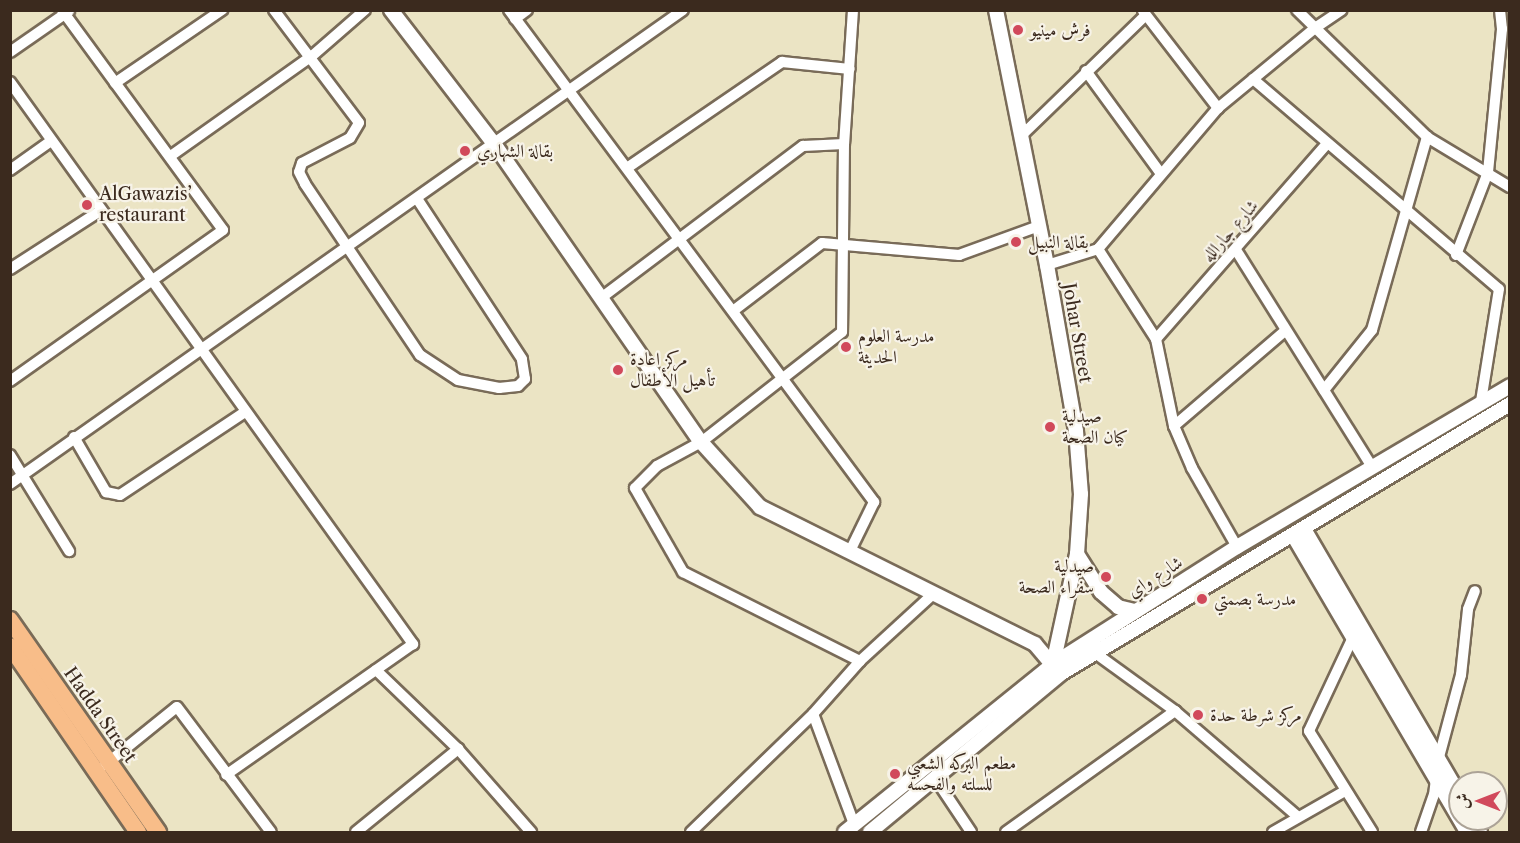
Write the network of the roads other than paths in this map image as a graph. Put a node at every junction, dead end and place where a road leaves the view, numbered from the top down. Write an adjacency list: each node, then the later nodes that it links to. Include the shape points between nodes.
1 (222, 10): 22 (street)
2 (274, 10): 17 (street)
3 (365, 10): 17 (street)
4 (391, 10): 30 (street)
5 (527, 10): 14 (street)
6 (683, 10): 23 (street)
7 (853, 10): 18 (street)
8 (996, 10): 25 (street, Johar Street)
9 (1297, 10): 15 (street)
10 (1342, 10): 15 (street)
11 (1500, 10): 34 (street, via 1502,29)
12 (65, 12): 16 (street); 22 (street)
13 (1144, 13): 19 (street); 24 (street)
14 (512, 15): 23 (street)
15 (1315, 28): 20 (street); 26 (street)
16 (10, 52)
17 (312, 56): 31 (street); 44 (street, via 359,123 350,138 302,163 299,172)
18 (850, 69): 28 (street); 32 (street, via 782,62)
19 (1086, 71): 25 (street); 35 (street)
20 (1253, 79): 24 (street); 29 (street)
21 (10, 82): 27 (street)
22 (115, 83): 31 (street)
23 (570, 94): 30 (street); 32 (street)
24 (1218, 108): 35 (street)
25 (1020, 137): 40 (street, Johar Street)
26 (1427, 137): 34 (street); 38 (street)
27 (51, 141): 33 (street); 39 (street)
28 (844, 144): 41 (street, via 803,146); 42 (street)
29 (1327, 144): 38 (street); 45 (street, شارع جارالله)
30 (495, 145): 37 (street); 50 (street)
31 (172, 155): 49 (street, via 223,230)
32 (627, 168): 41 (street)
33 (10, 170)
34 (1488, 172): 36 (street); 46 (street)
35 (1161, 174): 43 (street)
36 (1509, 187)
37 (418, 200): 44 (street); 44 (street, via 522,358 525,379 518,386 499,388 458,380 436,369 420,355)
38 (1407, 207): 46 (street); 58 (street, via 1372,330)
39 (100, 211): 48 (street); 49 (street)
40 (1039, 226): 42 (street, via 959,255); 47 (street, Johar Street)
41 (680, 240): 50 (street); 51 (street)
42 (843, 244): 51 (street, via 822,243 812,248); 55 (street, via 842,332)
43 (1098, 249): 47 (street); 53 (street)
44 (348, 250): 54 (street)
45 (1236, 250): 52 (street); 53 (street, شارع جارالله)
46 (1456, 255): 59 (street, via 1499,289)
47 (1047, 265): 75 (street, Johar Street, via 1076,431 1081,494)
48 (10, 269)
49 (154, 281): 54 (street); 56 (street)
50 (601, 298): 65 (street)
51 (733, 311): 55 (street)
52 (1285, 331): 58 (street); 62 (street)
53 (1156, 339): 62 (street)
54 (201, 352): 61 (street); 63 (street)
55 (782, 376): 65 (street); 74 (street, via 794,399 874,502)
56 (10, 381)
57 (1509, 386): 59 (street, شارع واي)
58 (1323, 390): 68 (street)
59 (1481, 402): 64 (street, شارع واي)
60 (1509, 404): 66 (street, شارع واي)
61 (245, 412): 63 (street, via 120,495 106,492); 85 (street, via 413,644)
62 (1174, 426): 72 (street, via 1192,468)
63 (74, 437): 69 (street)
64 (1423, 437): 66 (street); 68 (street, شارع واي)
65 (701, 442): 74 (street, via 760,507); 83 (street, via 657,466 635,488 683,572)
66 (1431, 451): 71 (street, شارع واي)
67 (10, 455): 69 (street)
68 (1372, 467): 72 (street, شارع واي)
69 (25, 474): 70 (street); 73 (street)
70 (10, 484)
71 (1299, 532): 80 (street); 82 (street, شارع واي); 89 (street)
72 (1238, 547): 78 (street, شارع واي)
73 (69, 551)
74 (850, 551): 77 (street)
75 (1077, 554): 78 (street, via 1101,592 1118,607); 84 (street, Johar Street)
76 (1475, 591): 89 (street, via 1468,609 1461,675)
77 (933, 594): 83 (street); 84 (street, via 1035,644)
78 (1134, 611): 84 (street, شارع واي)
79 (11, 622): 90 (main road, Hadda Street)
80 (1354, 635): 93 (street); 95 (street, via 1309,731)
81 (10, 646): 90 (main road, Hadda Street)
82 (1095, 653): 84 (street, شارع واي); 86 (street)
83 (860, 661): 87 (street)
84 (1057, 669): 94 (street, شارع واي); 97 (street, شارع واي)
85 (376, 670): 88 (street); 92 (street)
86 (1175, 711): 96 (street); 106 (street)
87 (813, 714): 97 (street); 103 (street)
88 (458, 749): 101 (street); 102 (street)
89 (1439, 758): 91 (street); 93 (street)
90 (102, 767): 92 (street, via 177,708); 98 (main road, Hadda Street); 99 (main road, Hadda Street)
91 (1448, 774)
92 (226, 775): 100 (street)
93 (1436, 775): 109 (street, via 1434,795); 110 (street)
94 (935, 778): 104 (street, شارع واي); 105 (street)
95 (1345, 791): 96 (street); 108 (street)
96 (1297, 816): 107 (street)
97 (850, 828)
98 (138, 832)
99 (158, 832)
100 (271, 832)
101 (356, 832)
102 (531, 832)
103 (691, 832)
104 (870, 832)
105 (971, 832)
106 (1006, 832)
107 (1273, 832)
108 (1372, 832)
109 (1421, 832)
110 (1467, 832)

